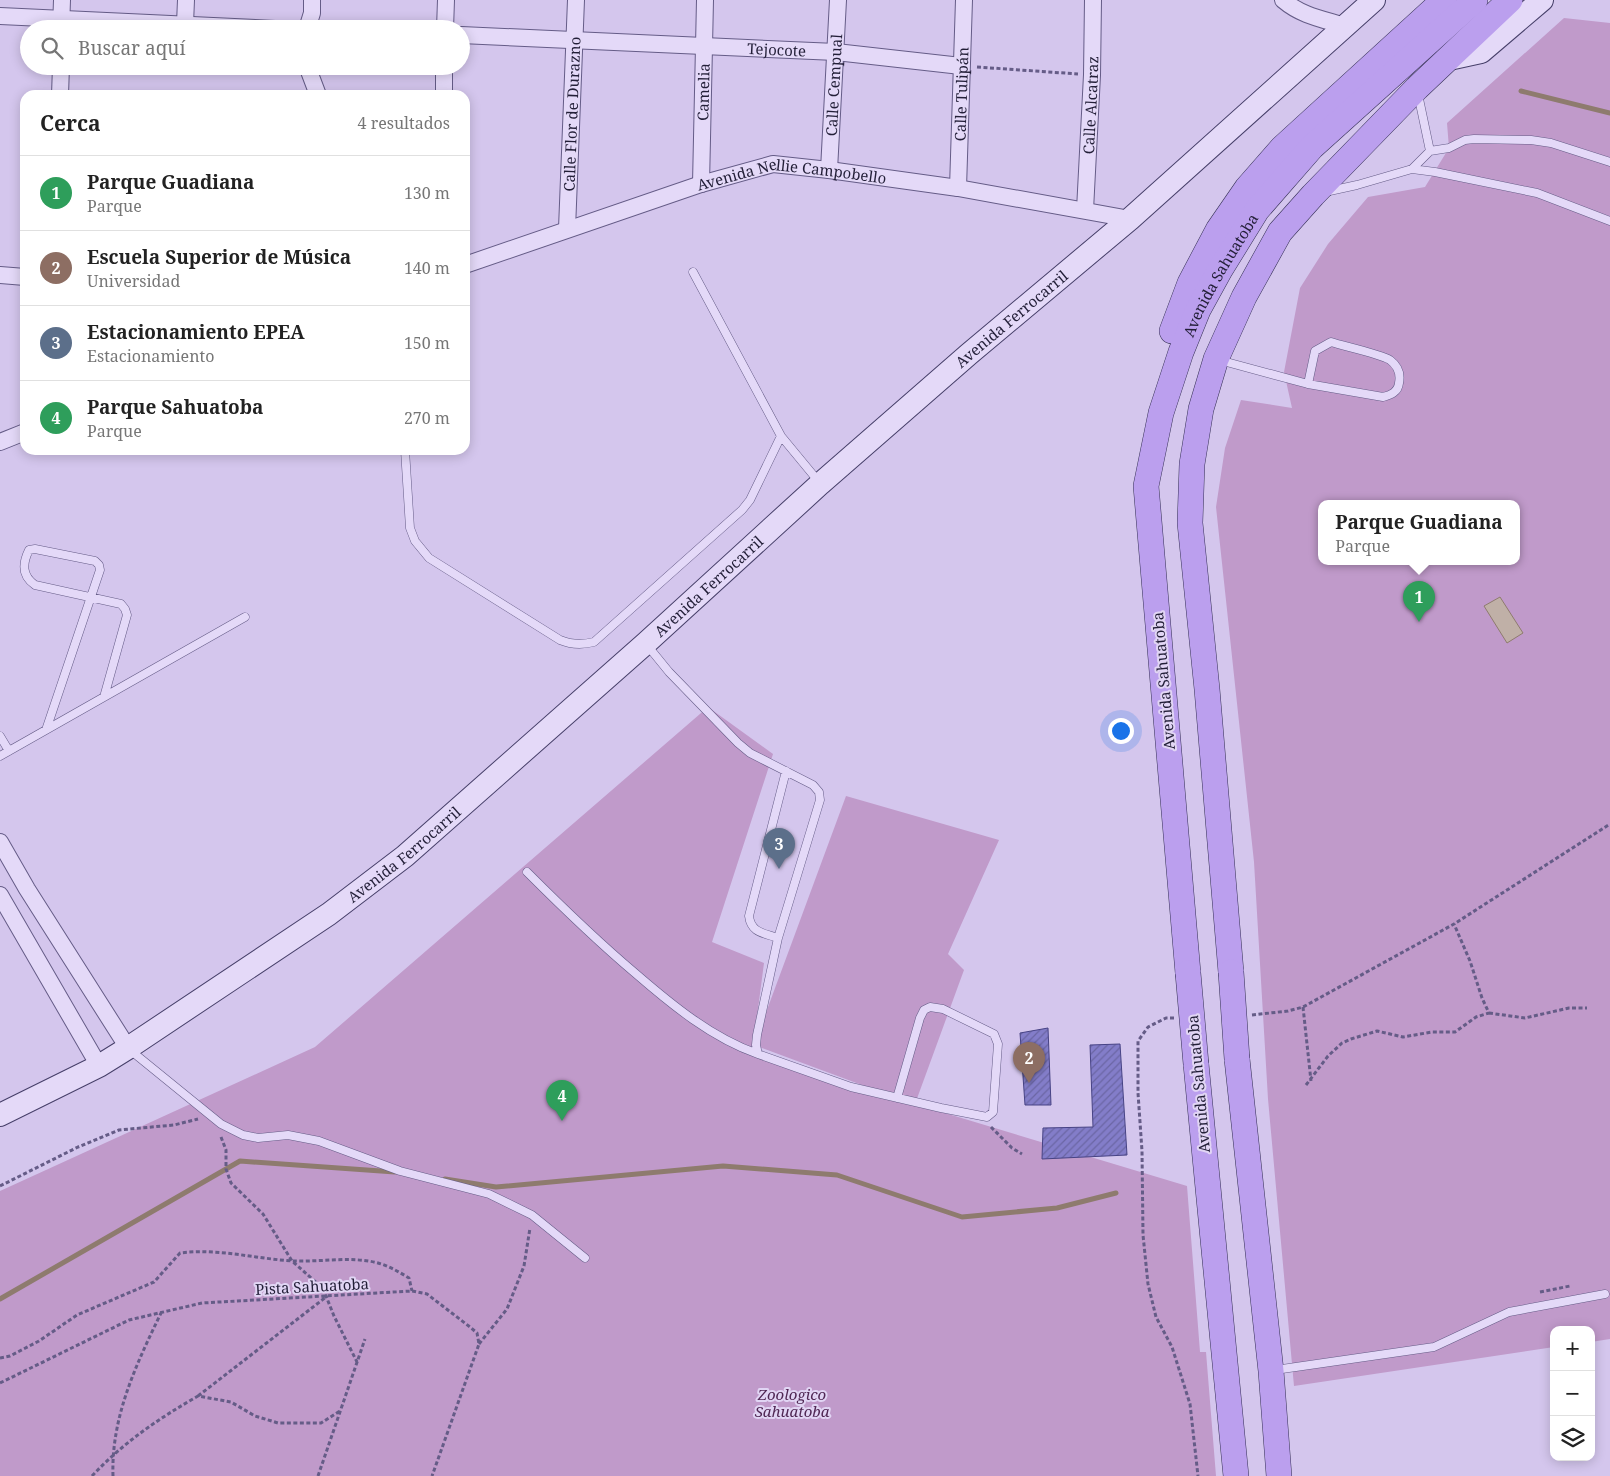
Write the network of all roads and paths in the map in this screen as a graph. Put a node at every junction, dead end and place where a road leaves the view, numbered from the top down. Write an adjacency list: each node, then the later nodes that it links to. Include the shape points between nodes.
1 (62, 0): 18 (street)
2 (186, 0): 19 (street)
3 (312, 0): 20 (street)
4 (446, 0): 21 (street)
5 (576, 0): 24 (street, Calle Flor de Durazno)
6 (705, 0): 25 (street, Camelia)
7 (838, 0): 26 (street, Calle Cempual)
8 (964, 0): 28 (street, Calle Tulipán)
9 (1093, 0): 32 (street, Calle Alcatraz)
10 (1283, 0): 22 (street, via 1294,10)
11 (1374, 0): 22 (street, Avenida Ferrocarril)
12 (1444, 0): 59 (main road, via 1282,148 1247,188 1218,230 1190,283 1146,411 1140,445)
13 (1475, 0): 59 (main road, Avenida Sahuatoba, via 1312,147 1258,210 1198,310 1161,412)
14 (1510, 0): 27 (main road, Avenida Sahuatoba)
15 (1542, 0): 27 (street, via 1481,52)
16 (0, 16): 17 (street)
17 (30, 20)
18 (61, 20)
19 (185, 20)
20 (310, 20)
21 (445, 20)
22 (1345, 26): 45 (street, Avenida Ferrocarril)
23 (470, 35): 24 (street, Tejocote)
24 (574, 40): 25 (street, Tejocote); 47 (street, Calle Flor de Durazno)
25 (704, 46): 26 (street, Tejocote); 41 (street, Camelia)
26 (836, 52): 28 (street, Tejocote); 40 (street, Calle Cempual)
27 (1450, 59): 33 (main road, Avenida Sahuatoba)
28 (961, 66): 32 (path); 42 (street, Calle Tulipán)
29 (60, 75): 34 (street)
30 (310, 75): 35 (street)
31 (444, 75): 36 (street)
32 (1092, 75): 44 (street, Calle Alcatraz)
33 (1417, 88): 37 (lane); 43 (main road, Avenida Sahuatoba)
34 (60, 90)
35 (316, 90)
36 (444, 90)
37 (1430, 151): 38 (lane, via 1474,139 1531,140); 39 (lane)
38 (1610, 162)
39 (1412, 169): 43 (lane); 46 (lane, via 1537,193)
40 (829, 170): 41 (street, Avenida Nellie Campobello, via 773,164); 42 (street, Avenida Nellie Campobello)
41 (701, 184): 47 (street, Avenida Nellie Campobello)
42 (958, 188): 44 (street, Avenida Nellie Campobello)
43 (1313, 195): 52 (main road, Avenida Sahuatoba, via 1280,232 1244,297)
44 (1085, 210): 45 (street, Avenida Nellie Campobello)
45 (1130, 219): 58 (street, Avenida Ferrocarril)
46 (1610, 221)
47 (567, 229): 48 (street, Avenida Nellie Campobello)
48 (470, 263)
49 (693, 272): 55 (lane)
50 (0, 275): 51 (street)
51 (20, 277)
52 (1216, 359): 53 (lane); 104 (main road, Avenida Sahuatoba, bridge, via 1199,418 1192,464 1190,523 1237,1060)
53 (1308, 384): 53 (lane, via 1383,397 1396,390 1400,376 1398,367 1389,359 1330,342 1314,351)
54 (20, 434): 56 (street)
55 (782, 436): 57 (lane, via 742,510 594,642 577,645 560,640 421,550 410,528); 58 (lane)
56 (0, 442)
57 (406, 455)
58 (820, 484): 62 (street, Avenida Ferrocarril)
59 (1146, 486): 114 (main road, Avenida Sahuatoba, bridge, via 1196,1064)
60 (92, 597): 60 (lane, via 100,570 95,561 29,550 24,574 35,585); 63 (lane, via 121,604 127,615); 64 (lane)
61 (245, 617): 63 (lane)
62 (646, 644): 68 (lane, via 738,743 750,753); 81 (street, Avenida Ferrocarril, via 365,888)
63 (104, 696): 64 (lane)
64 (46, 730): 66 (lane)
65 (0, 736): 66 (lane)
66 (9, 751): 67 (lane)
67 (0, 756)
68 (786, 771): 75 (lane, via 749,916 753,929); 75 (lane, via 814,785 820,800)
69 (1610, 824): 74 (path)
70 (0, 842): 72 (street)
71 (527, 872): 82 (lane, via 568,914 664,998 726,1040)
72 (27, 889): 73 (street); 81 (street)
73 (2, 898): 83 (street)
74 (1454, 924): 76 (path); 78 (path)
75 (778, 938): 82 (lane, via 757,1035)
76 (1303, 1007): 79 (path); 84 (path)
77 (1587, 1008): 78 (path, via 1569,1008 1525,1018)
78 (1489, 1013): 84 (path, via 1476,1017 1455,1032 1403,1037 1377,1031 1351,1039 1328,1056)
79 (1243, 1015)
80 (1176, 1018): 113 (path, via 1166,1018 1148,1028 1138,1041 1143,1235 1148,1284 1156,1317 1172,1347 1190,1404)
81 (128, 1048): 83 (street, Avenida Ferrocarril); 88 (lane)
82 (758, 1054): 86 (lane, via 851,1087)
83 (99, 1066): 87 (street, Avenida Ferrocarril)
84 (1311, 1081): 85 (path)
85 (1306, 1085)
86 (896, 1098): 86 (lane, via 990,1115 998,1044 996,1037 943,1009 930,1007 924,1010)
87 (0, 1115)
88 (210, 1116): 89 (lane); 90 (path, via 174,1126 119,1130)
89 (220, 1124): 91 (lane, via 258,1138 288,1135 319,1141 400,1171 489,1194); 93 (path, via 231,1183 263,1214)
90 (0, 1186)
91 (532, 1215): 92 (lane); 101 (path, via 524,1266 507,1309)
92 (585, 1258)
93 (292, 1261): 95 (path, via 357,1260 378,1263 409,1278); 98 (path, via 318,1284); 102 (path, via 224,1252 180,1253 154,1282 77,1315 10,1356)
94 (1571, 1286): 96 (path)
95 (412, 1291): 98 (path, Pista Sahuatoba); 101 (path, Pista Sahuatoba, via 428,1294 470,1327 477,1333)
96 (1533, 1294)
97 (1605, 1294): 104 (lane, via 1509,1312 1434,1347)
98 (326, 1296): 99 (path, Pista Sahuatoba, via 202,1303); 103 (path); 106 (path)
99 (161, 1313): 105 (path, Pista Sahuatoba, via 129,1320); 108 (path, via 120,1410)
100 (365, 1339): 103 (path)
101 (479, 1344): 112 (path)
102 (0, 1358)
103 (357, 1362): 107 (path)
104 (1271, 1371): 115 (main road, Avenida Sahuatoba)
105 (0, 1383)
106 (198, 1396): 107 (path, via 231,1402 255,1416 278,1423 321,1423); 108 (path, via 159,1418)
107 (340, 1412): 111 (path)
108 (112, 1454): 109 (path); 110 (path)
109 (92, 1476)
110 (113, 1476)
111 (318, 1476)
112 (432, 1476)
113 (1198, 1476)
114 (1236, 1476)
115 (1279, 1476)

